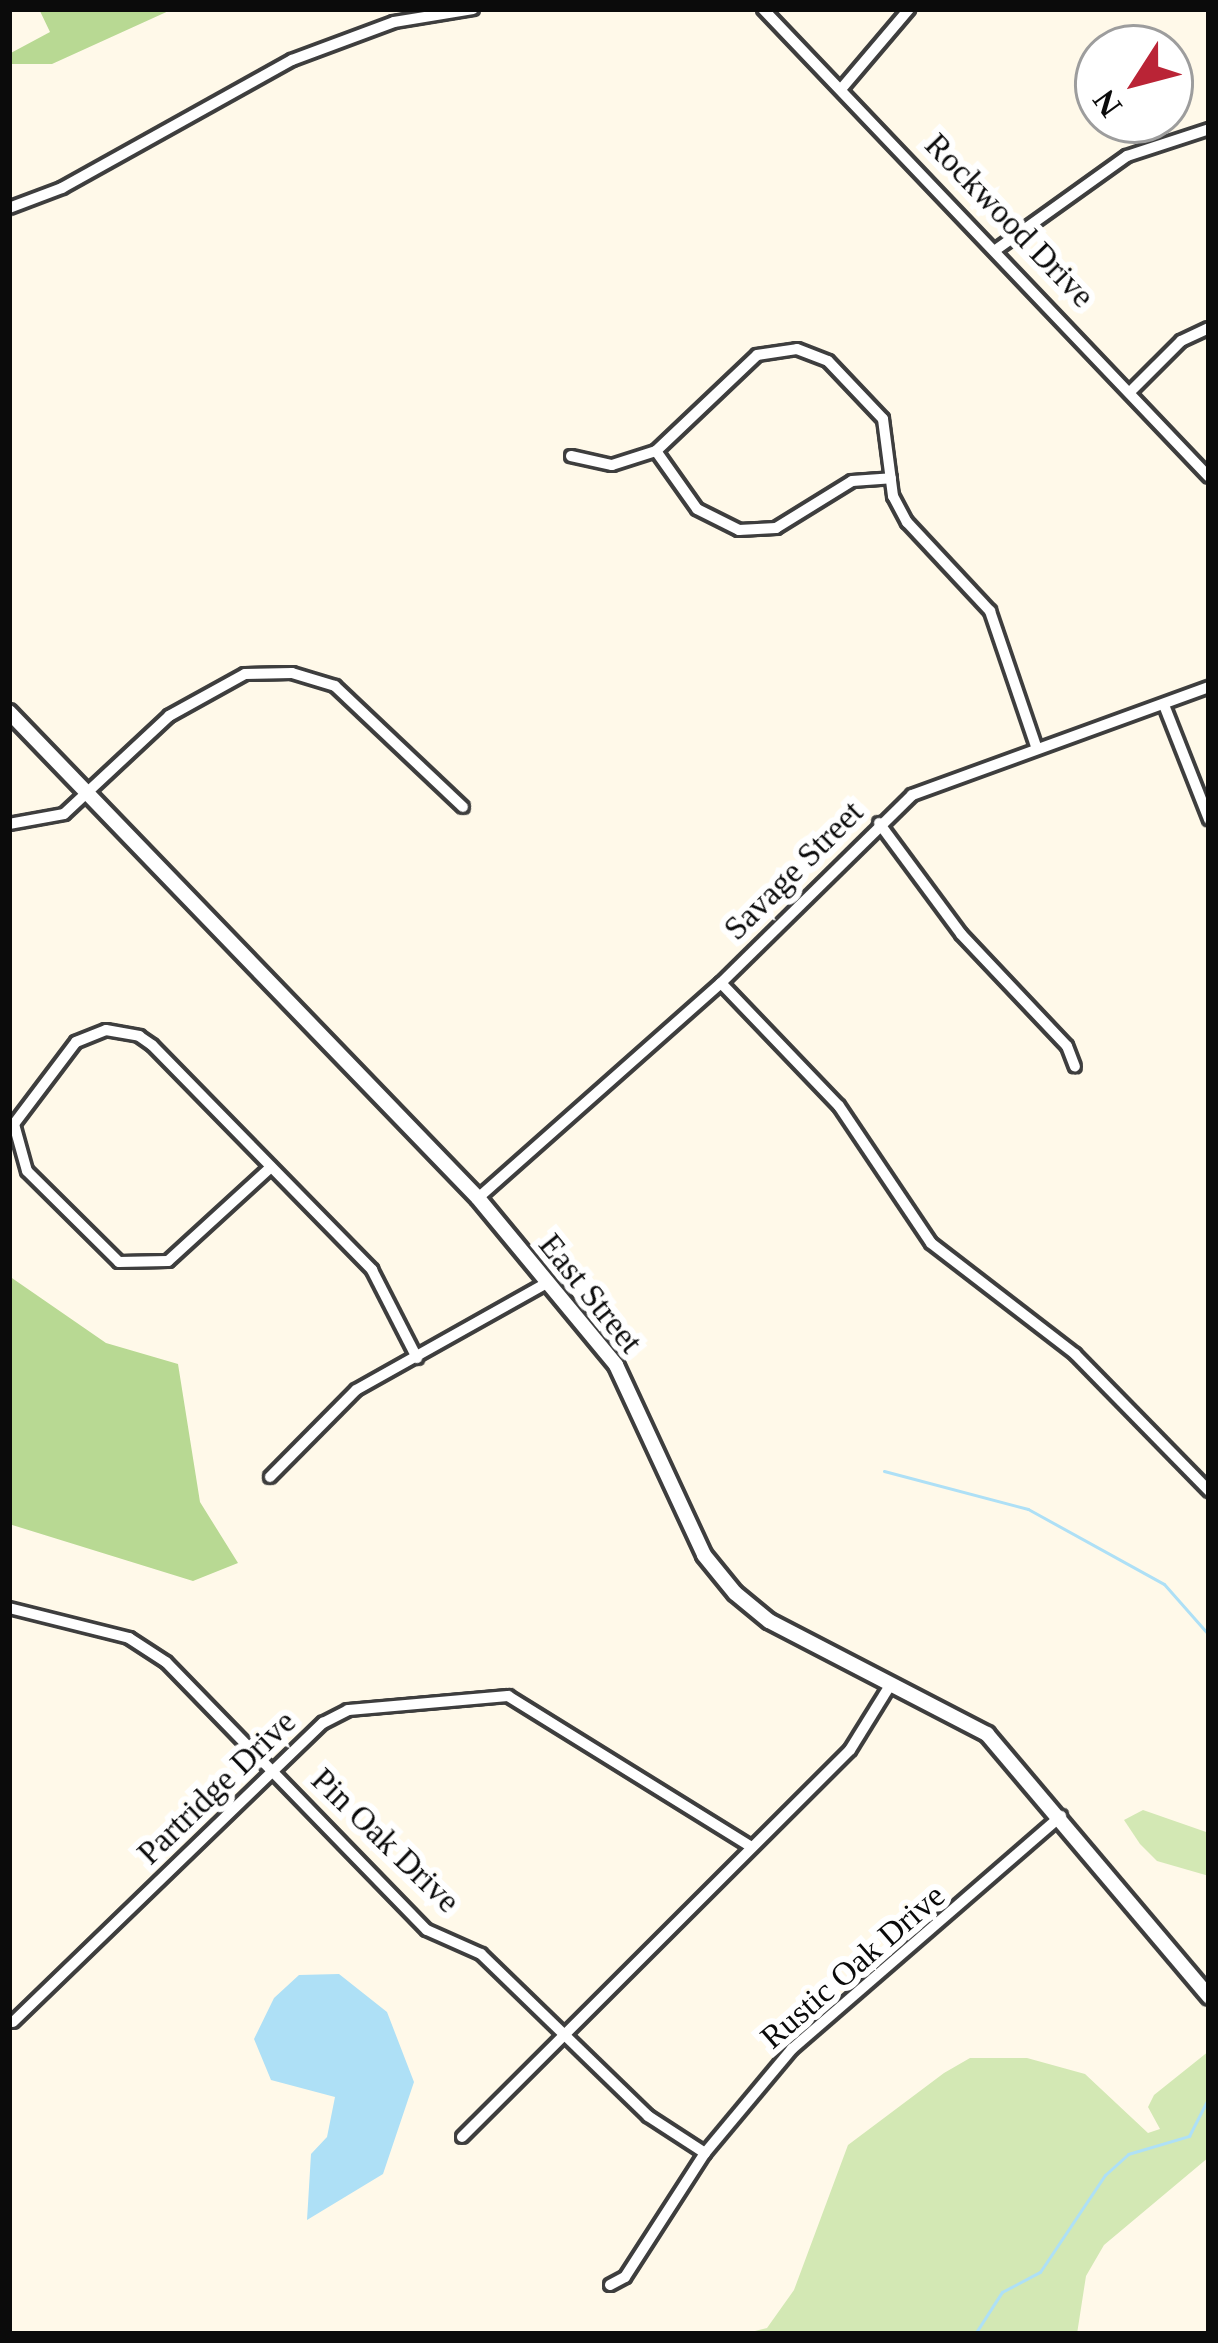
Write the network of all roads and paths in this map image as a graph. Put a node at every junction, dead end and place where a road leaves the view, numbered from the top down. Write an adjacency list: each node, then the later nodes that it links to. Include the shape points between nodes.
1 (473, 9): 6 (street, via 394,22 292,60 62,188)
2 (764, 9): 4 (street, Rockwood Drive)
3 (909, 9): 4 (street)
4 (842, 88): 7 (street, Rockwood Drive)
5 (1209, 129): 7 (street, via 1127,156)
6 (9, 208)
7 (998, 249): 9 (street, Rockwood Drive)
8 (1209, 328): 9 (street, via 1181,341)
9 (1133, 389): 12 (street, Rockwood Drive)
10 (656, 452): 11 (street, via 612,465); 13 (street, via 697,509 739,530 776,528 852,481); 13 (street, via 743,364 796,350 828,362 883,419)
11 (572, 456)
12 (1209, 476)
13 (891, 478): 17 (street, via 907,522 990,611)
14 (1209, 687): 15 (street, Savage Street)
15 (1164, 705): 17 (street, Savage Street); 20 (street)
16 (9, 712): 18 (street, East Street)
17 (1036, 746): 21 (street, Savage Street, via 912,795)
18 (89, 794): 19 (street, via 202,690 245,674 292,673 335,686 372,713); 22 (street, via 51,819); 26 (street, East Street)
19 (463, 807)
20 (1209, 820)
21 (879, 823): 23 (street, Savage Street); 24 (street, via 961,934 1067,1046)
22 (9, 824)
23 (721, 983): 26 (street, Savage Street); 30 (street, via 839,1106 932,1243 1075,1354)
24 (1075, 1067)
25 (271, 1167): 25 (street, via 152,1045 123,1031 76,1042 14,1124 27,1171 119,1262 168,1261); 28 (street, via 382,1283)
26 (478, 1198): 27 (street, East Street)
27 (547, 1283): 28 (street); 32 (street, East Street, via 616,1365 704,1555 735,1593)
28 (417, 1358): 29 (street, via 356,1390)
29 (270, 1477)
30 (1209, 1491)
31 (9, 1607): 33 (street, Pin Oak Drive, via 128,1638 166,1662)
32 (891, 1684): 34 (street, East Street, via 987,1734); 35 (street, via 850,1750)
33 (274, 1770): 35 (street, Partridge Drive, via 348,1710 508,1696); 37 (street, Partridge Drive); 38 (street, Pin Oak Drive, via 427,1930 481,1954)
34 (1060, 1816): 36 (street, East Street); 40 (street, Rustic Oak Drive, via 792,2049)
35 (752, 1847): 38 (street)
36 (1209, 1997)
37 (13, 2022)
38 (565, 2036): 39 (street); 40 (street, Pin Oak Drive, via 648,2116)
39 (462, 2137)
40 (705, 2153): 41 (street, Rustic Oak Drive, via 626,2277)
41 (610, 2285)

